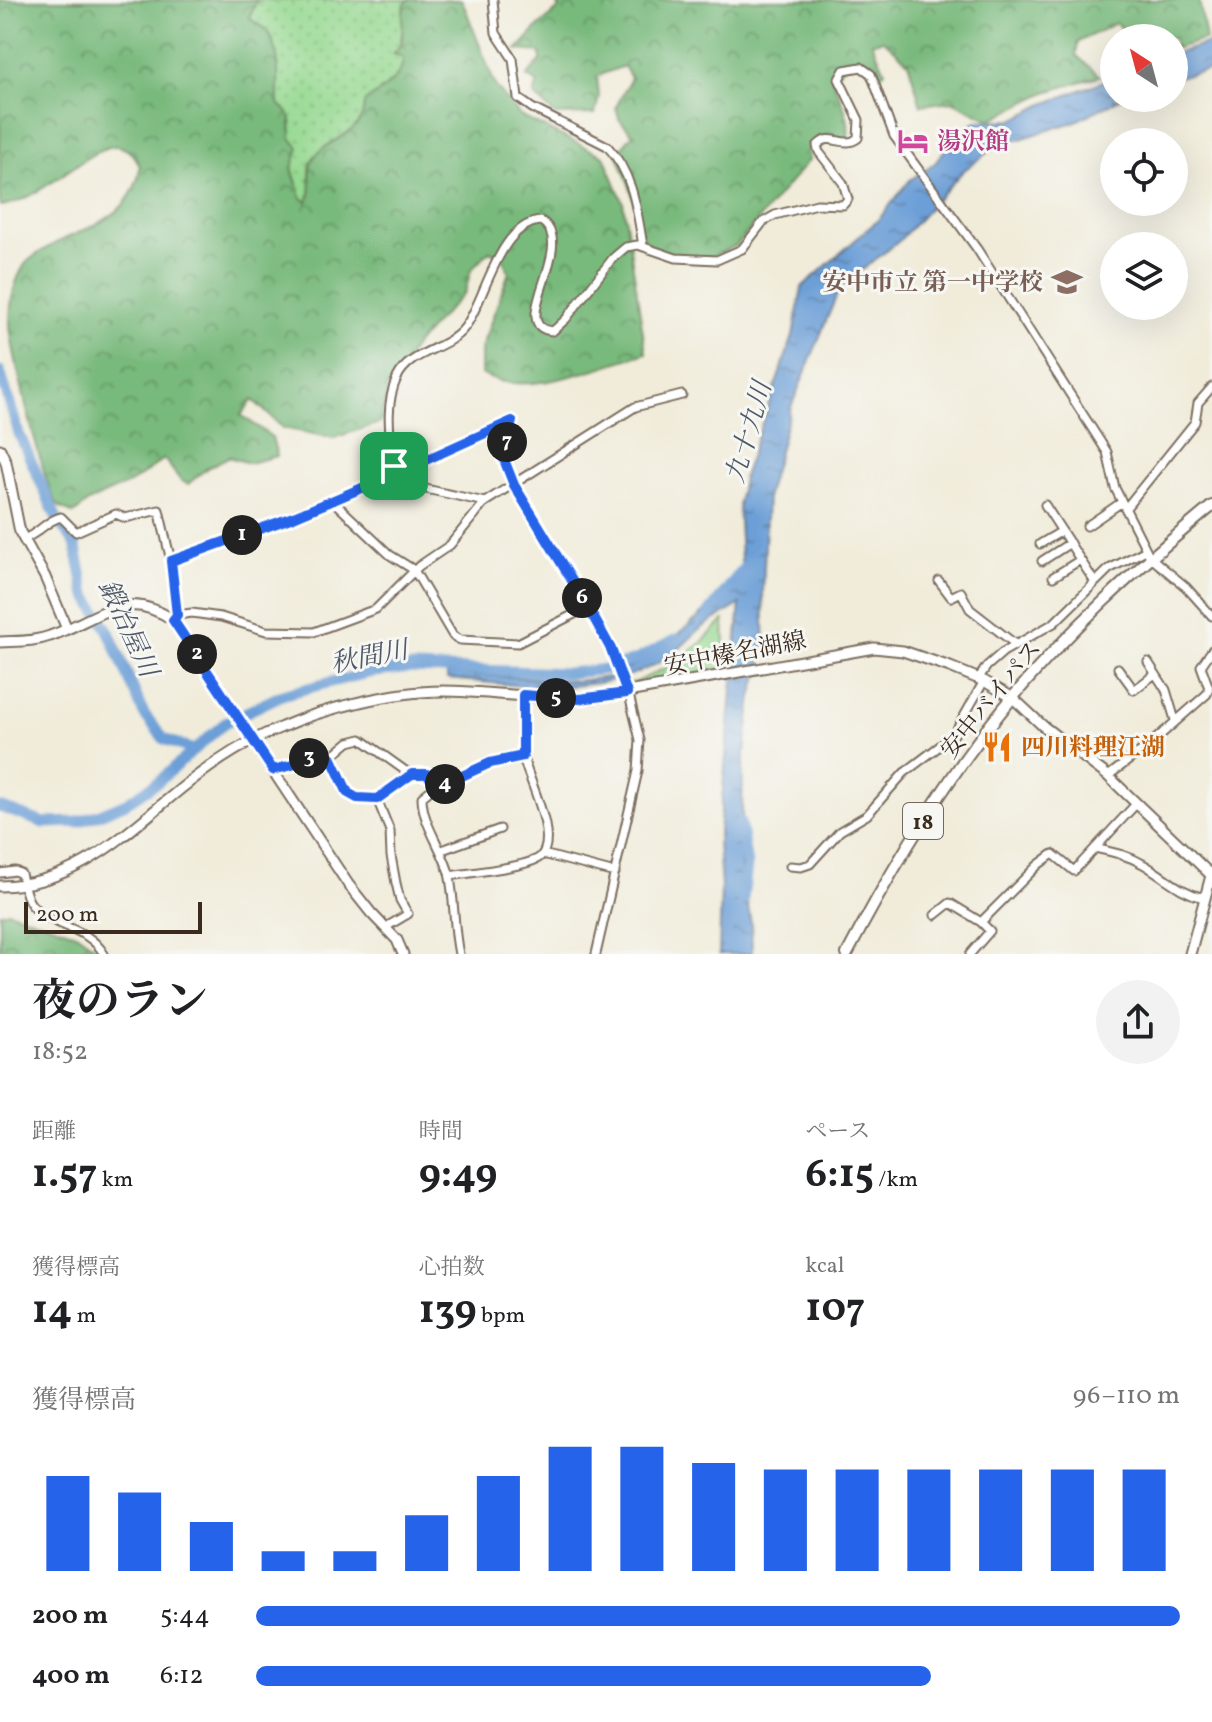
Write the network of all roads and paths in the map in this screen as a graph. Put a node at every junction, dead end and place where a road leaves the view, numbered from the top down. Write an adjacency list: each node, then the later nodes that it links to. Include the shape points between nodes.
1 (493, 0): 2 (street, via 496,33 513,59 518,98 616,154 634,194)
2 (643, 246): 6 (street, via 619,252 560,326 544,331 535,311 553,237 541,221 525,226 491,270 465,328 399,374 390,398); 12 (street, via 676,258 717,260 742,249 775,215 817,204 843,205 846,190 817,146 829,138 853,142 860,133 839,79 848,67 861,67 871,74 894,136 976,248 1110,457)
3 (1212, 387): 12 (street, via 1198,403 1195,422)
4 (682, 395): 8 (street, via 635,407)
5 (0, 449): 16 (main road)
6 (394, 466): 7 (street); 8 (street, via 419,463 512,421 503,457)
7 (394, 482): 9 (street); 10 (street)
8 (514, 485): 10 (street); 27 (street)
9 (333, 501): 21 (street); 23 (street, via 390,555)
10 (485, 502): 23 (street, via 450,545)
11 (1045, 505): 15 (street)
12 (1123, 505): 14 (street); 19 (street)
13 (1212, 506): 19 (highway, 安中バイパス / 18)
14 (1087, 526)
15 (1062, 531): 17 (street); 18 (street)
16 (23, 539): 21 (street, via 61,517 76,532 116,514 125,518 159,510); 30 (main road)
17 (1070, 543): 20 (street); 22 (street)
18 (1040, 544)
19 (1148, 554): 26 (street, via 1109,569); 28 (street); 40 (highway, 安中バイパス / 18)
20 (1080, 560): 24 (street); 26 (street)
21 (171, 561): 29 (street)
22 (1042, 561)
23 (414, 570): 27 (street, via 460,640 518,643); 29 (street, via 376,609 314,632 266,631 192,613)
24 (1053, 577)
25 (939, 581): 32 (street, via 951,597 961,592 970,609)
26 (1094, 581): 32 (street, via 1054,623)
27 (588, 607): 38 (street)
28 (1212, 616)
29 (175, 617): 30 (main road, via 139,605 116,606); 42 (main road)
30 (67, 629): 31 (main road, via 40,639)
31 (0, 642)
32 (1015, 644): 37 (street, via 987,666)
33 (1212, 650): 41 (street, via 1201,666 1207,694)
34 (1148, 662): 36 (street)
35 (1118, 668): 36 (street, via 1134,690)
36 (1155, 674): 41 (street)
37 (981, 680): 38 (main road, 安中榛名湖線, via 884,648); 40 (main road, 安中榛名湖線); 55 (street, via 953,736 904,773 867,815 840,831 810,864)
38 (625, 688): 39 (main road, 安中榛名湖線, via 579,699); 57 (street, via 638,724 640,755)
39 (523, 695): 42 (main road, 安中榛名湖線, via 412,692 311,717); 43 (street)
40 (1013, 698): 47 (main road, 安中榛名湖線); 71 (highway, 安中バイパス / 18, via 929,811)
41 (1175, 720): 47 (street)
42 (254, 741): 45 (main road); 60 (main road, 安中榛名湖線, via 210,766 88,862)
43 (523, 756): 48 (street, via 490,763); 54 (street, via 546,825)
44 (331, 757): 45 (street, via 318,753); 46 (street, via 361,739); 49 (street, via 348,793)
45 (273, 770): 65 (main road, via 348,884)
46 (412, 774): 48 (street, via 427,774); 49 (street)
47 (1108, 776): 50 (main road, 安中榛名湖線)
48 (438, 787): 53 (street, via 426,792 422,802)
49 (377, 799): 65 (street, via 390,831 396,883 408,914)
50 (1136, 804): 52 (street); 58 (main road, 安中榛名湖線)
51 (500, 829): 53 (street)
52 (1095, 848): 62 (street, via 1145,864 1174,886); 64 (street, via 1074,871 1053,854)
53 (442, 850): 59 (street)
54 (543, 854): 57 (street); 59 (street, via 512,866)
55 (790, 866)
56 (0, 873): 60 (street, via 21,874)
57 (615, 873): 70 (street)
58 (1212, 874): 62 (main road)
59 (450, 876): 69 (street)
60 (24, 885): 61 (main road, 安中榛名湖線); 66 (street, via 40,913 78,929)
61 (0, 886)
62 (1204, 898): 73 (main road)
63 (935, 915): 64 (street, via 950,903)
64 (981, 922): 72 (street, via 990,931)
65 (386, 927): 68 (main road)
66 (102, 951): 67 (street)
67 (112, 954)
68 (403, 954)
69 (459, 954)
70 (596, 954)
71 (847, 954)
72 (970, 954)
73 (1190, 954)

